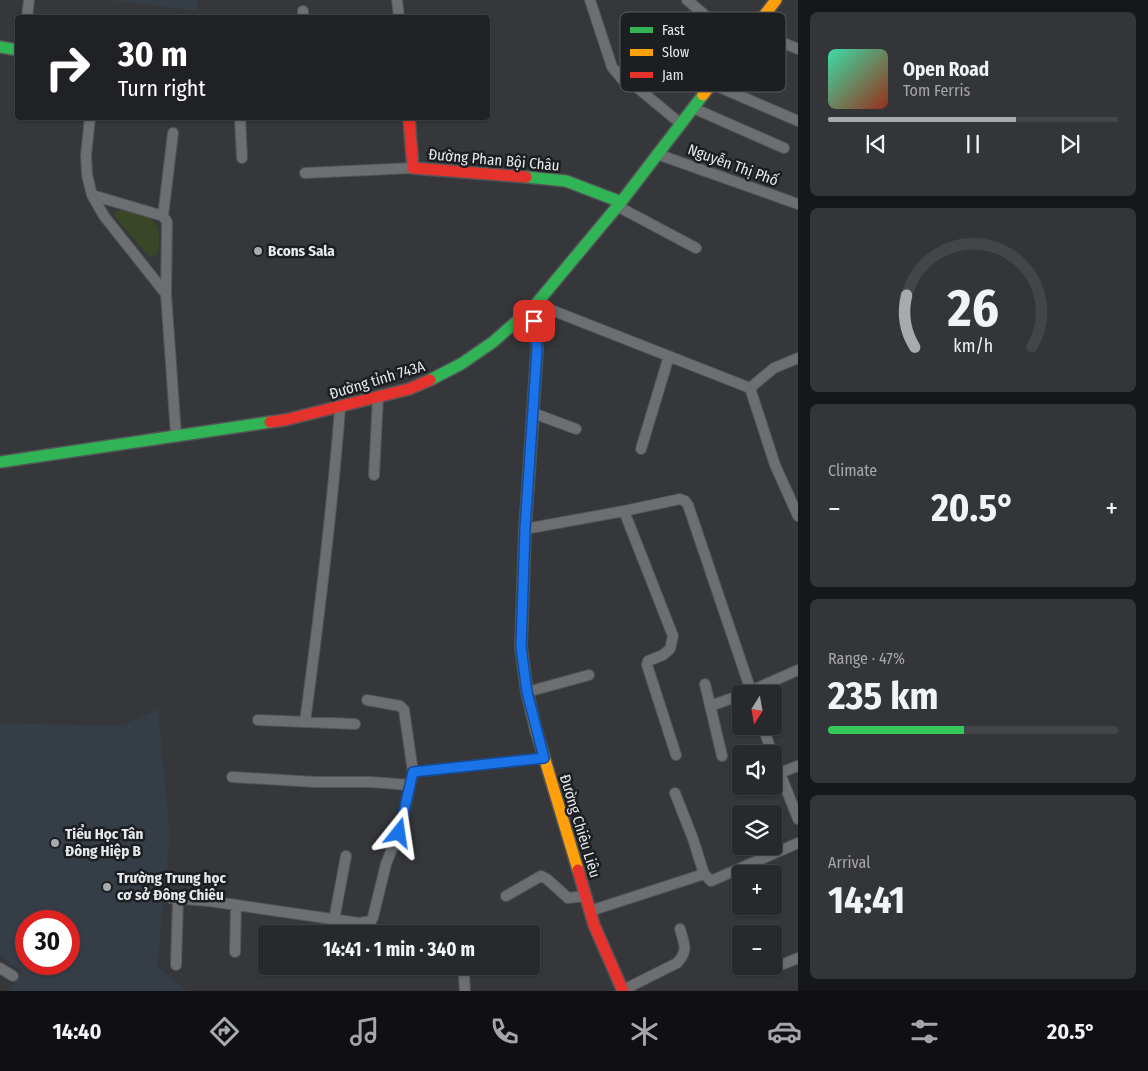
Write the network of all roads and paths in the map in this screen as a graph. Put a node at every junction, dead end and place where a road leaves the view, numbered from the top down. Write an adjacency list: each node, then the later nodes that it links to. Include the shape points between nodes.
1 (29, 0): 8 (street)
2 (397, 0): 9 (street)
3 (590, 0): 14 (street, via 612,68)
4 (687, 0): 6 (street)
5 (776, 0): 7 (street, Đường tỉnh 743A)
6 (701, 12)
7 (766, 12)
8 (27, 15)
9 (400, 15)
10 (786, 45): 13 (street)
11 (0, 47): 12 (street)
12 (15, 50)
13 (798, 50)
14 (620, 77)
15 (643, 92): 23 (street)
16 (706, 92): 18 (street, Đường tỉnh 743A)
17 (731, 92): 22 (street)
18 (693, 108): 23 (street, Đường tỉnh 743A); 25 (street)
19 (90, 120): 30 (street, via 86,156)
20 (240, 120): 27 (street)
21 (409, 120): 28 (street, Đường Phan Bội Châu)
22 (798, 121)
23 (681, 124): 26 (street, Đường tỉnh 743A)
24 (173, 133): 33 (street)
25 (784, 148)
26 (657, 154): 31 (street, Đường tỉnh 743A); 32 (street, Nguyễn Thị Phố)
27 (242, 158)
28 (412, 168): 29 (street); 31 (street, Đường Phan Bội Châu, via 566,181)
29 (305, 173)
30 (92, 195): 33 (street); 35 (street, via 104,216)
31 (619, 204): 34 (street); 36 (street, Đường tỉnh 743A)
32 (798, 204)
33 (163, 216): 35 (street, via 167,222)
34 (696, 248)
35 (166, 294): 44 (street)
36 (535, 305): 37 (street); 40 (street, Đường tỉnh 743A, via 476,355 447,372 418,386); 42 (street, Đường Chiêu Liêu, via 537,350)
37 (669, 356): 39 (street); 45 (street)
38 (798, 358): 39 (street, via 774,368)
39 (750, 388): 49 (street, via 776,465)
40 (378, 397): 41 (street, Đường tỉnh 743A); 47 (street)
41 (340, 408): 44 (street, Đường tỉnh 743A, via 285,420); 61 (street)
42 (533, 413): 43 (street); 50 (street, Đường Chiêu Liêu)
43 (576, 429)
44 (176, 435): 46 (street, Đường tỉnh 743A)
45 (641, 449)
46 (0, 462)
47 (374, 475)
48 (624, 511): 50 (street); 54 (street, via 685,500); 63 (street, via 673,636 670,649 648,661 647,665)
49 (798, 516)
50 (525, 529): 56 (street, Đường Chiêu Liêu, via 521,647)
51 (798, 670): 55 (street)
52 (589, 676): 56 (street)
53 (705, 684): 59 (street)
54 (744, 685)
55 (766, 685)
56 (527, 692): 65 (street, Đường Chiêu Liêu)
57 (732, 699): 59 (street)
58 (367, 700): 67 (street, via 400,706 404,710)
59 (710, 706): 64 (street)
60 (258, 720): 61 (street)
61 (305, 722): 62 (street)
62 (355, 724)
63 (676, 755)
64 (722, 756)
65 (544, 758): 67 (street); 78 (street, Đường Chiêu Liêu)
66 (798, 766): 68 (street)
67 (413, 772): 71 (street)
68 (782, 772)
69 (232, 777): 71 (street)
70 (782, 780): 73 (street)
71 (410, 785): 81 (street, via 402,823 386,864 373,917 359,923)
72 (675, 793): 76 (street)
73 (798, 819)
74 (798, 843): 76 (street, via 715,881)
75 (346, 856): 81 (street)
76 (704, 874): 80 (street)
77 (506, 896): 78 (street, via 541,876 568,898)
78 (586, 896): 80 (street, Đường Chiêu Liêu)
79 (236, 905): 81 (street); 83 (street); 85 (street, via 174,898)
80 (590, 911): 90 (street, Đường Chiêu Liêu)
81 (334, 920)
82 (680, 929): 90 (street, via 686,948 684,956 677,963)
83 (235, 952)
84 (798, 958): 86 (street)
85 (176, 965)
86 (782, 965)
87 (0, 968): 88 (street)
88 (13, 976)
89 (464, 976): 91 (street)
90 (623, 990)
91 (465, 991)

